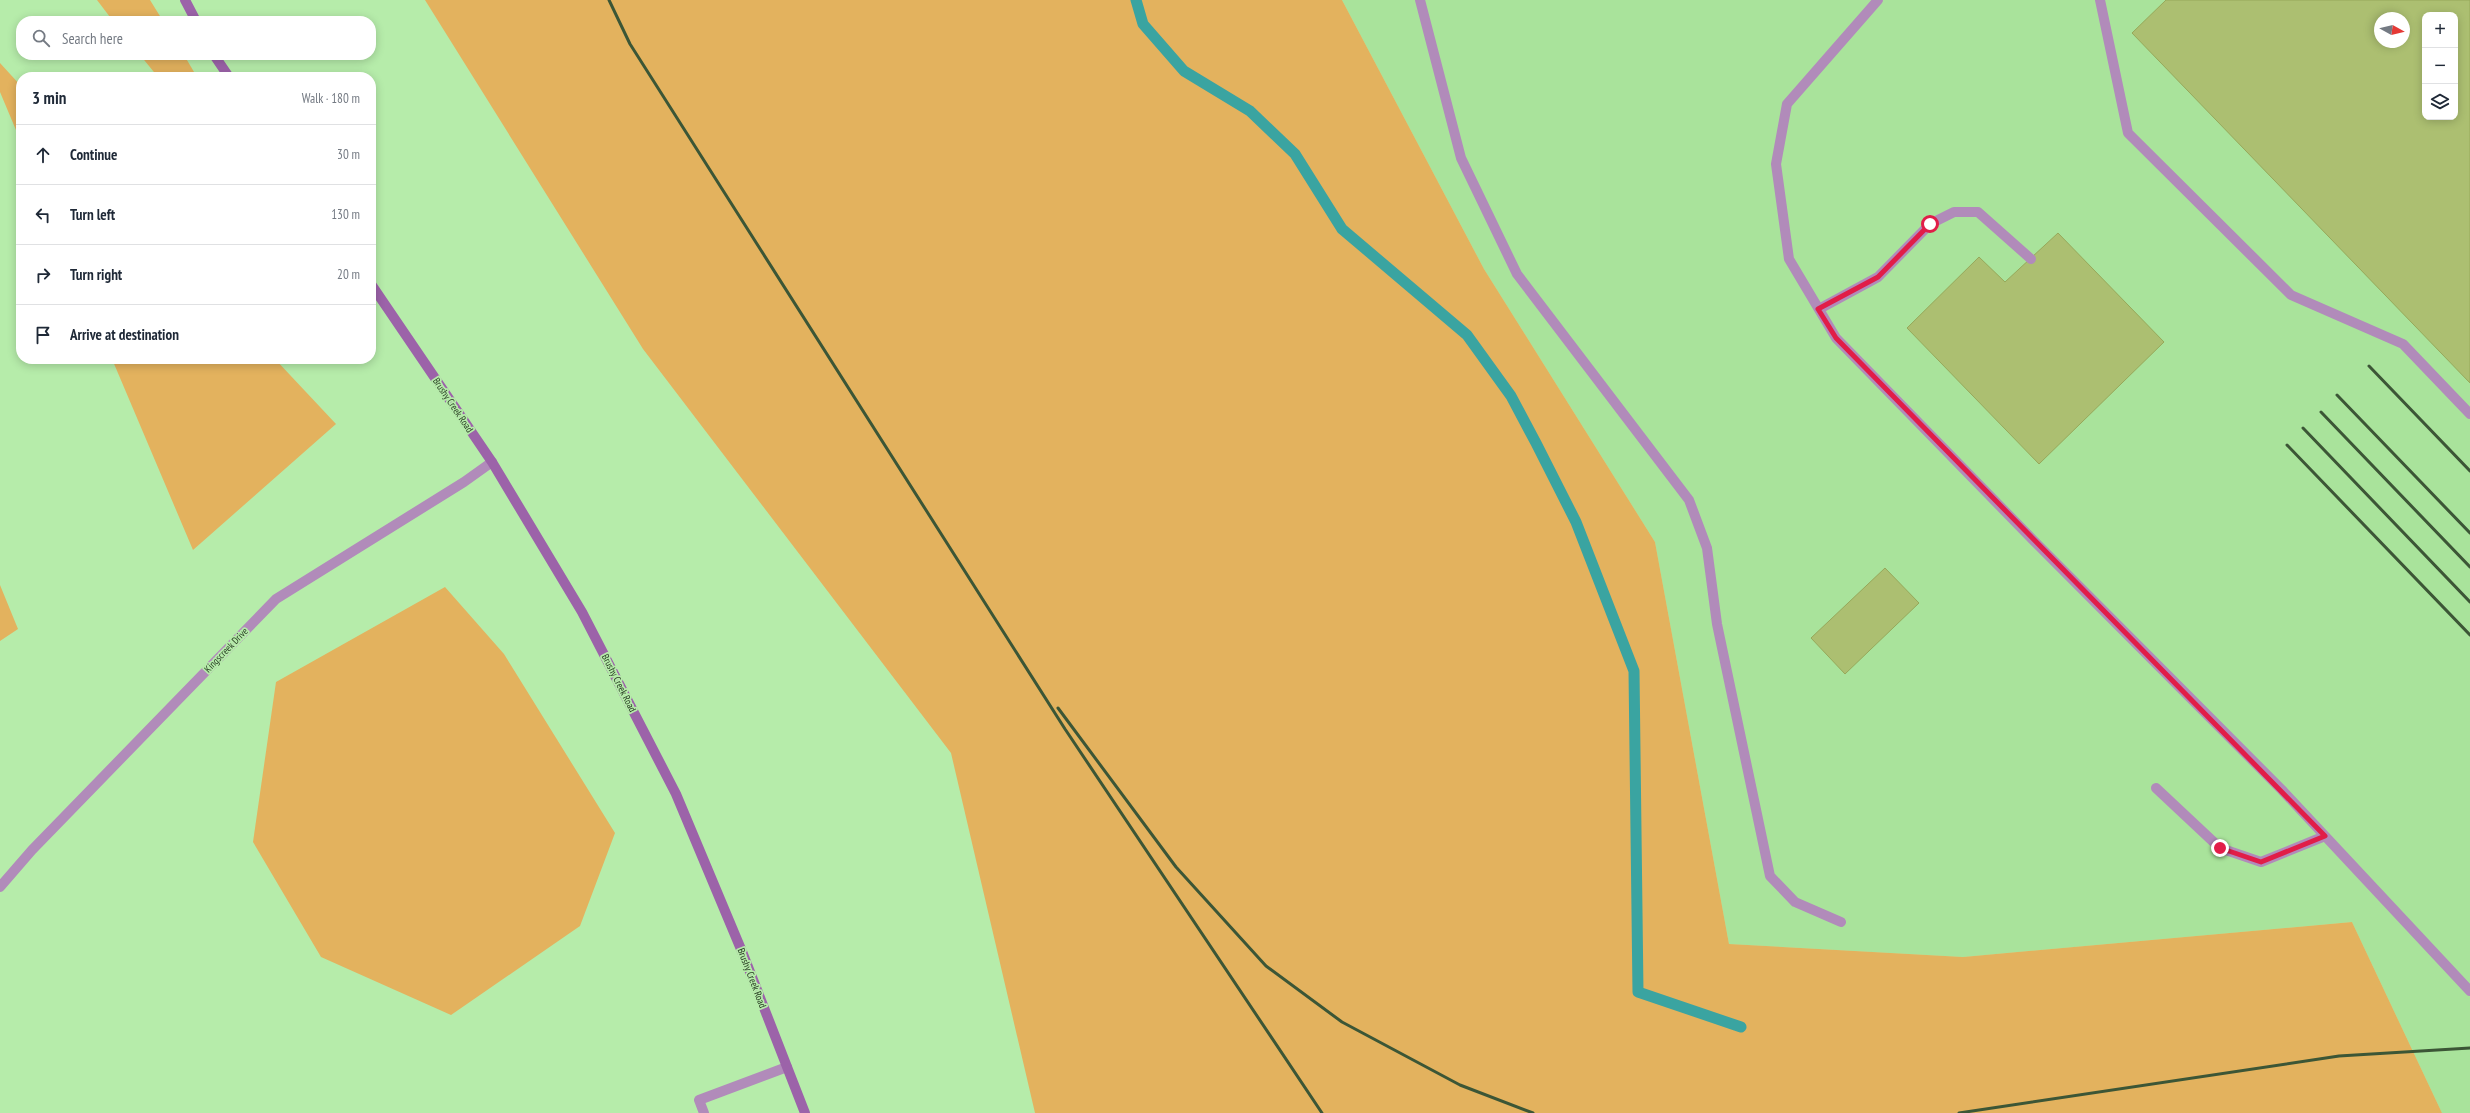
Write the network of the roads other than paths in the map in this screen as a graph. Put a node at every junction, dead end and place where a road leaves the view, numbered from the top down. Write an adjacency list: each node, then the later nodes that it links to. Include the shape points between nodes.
1 (185, 0): 5 (main road)
2 (1420, 0): 16 (street, via 1461,158 1518,274 1689,500 1708,548 1717,624 1770,876 1795,902)
3 (1878, 0): 10 (street, via 1786,104 1776,164 1789,259)
4 (2100, 0): 11 (street, via 2128,133 2291,295 2403,344)
5 (193, 16)
6 (217, 60): 7 (main road)
7 (226, 72)
8 (2031, 258): 10 (street, via 1978,212 1954,212 1930,224 1878,277)
9 (376, 291): 12 (main road, Brushy Creek Road)
10 (1818, 309): 14 (street, via 1836,338)
11 (2470, 414)
12 (492, 462): 15 (street, Kingscreek Drive, via 276,599 32,850); 18 (main road, Brushy Creek Road, via 582,612 676,794)
13 (2156, 788): 14 (street, via 2220,848 2261,862)
14 (2325, 836): 17 (street)
15 (0, 888)
16 (1841, 922)
17 (2470, 991)
18 (787, 1067): 19 (street, via 699,1100); 20 (main road, Brushy Creek Road)
19 (704, 1113)
20 (805, 1113)

